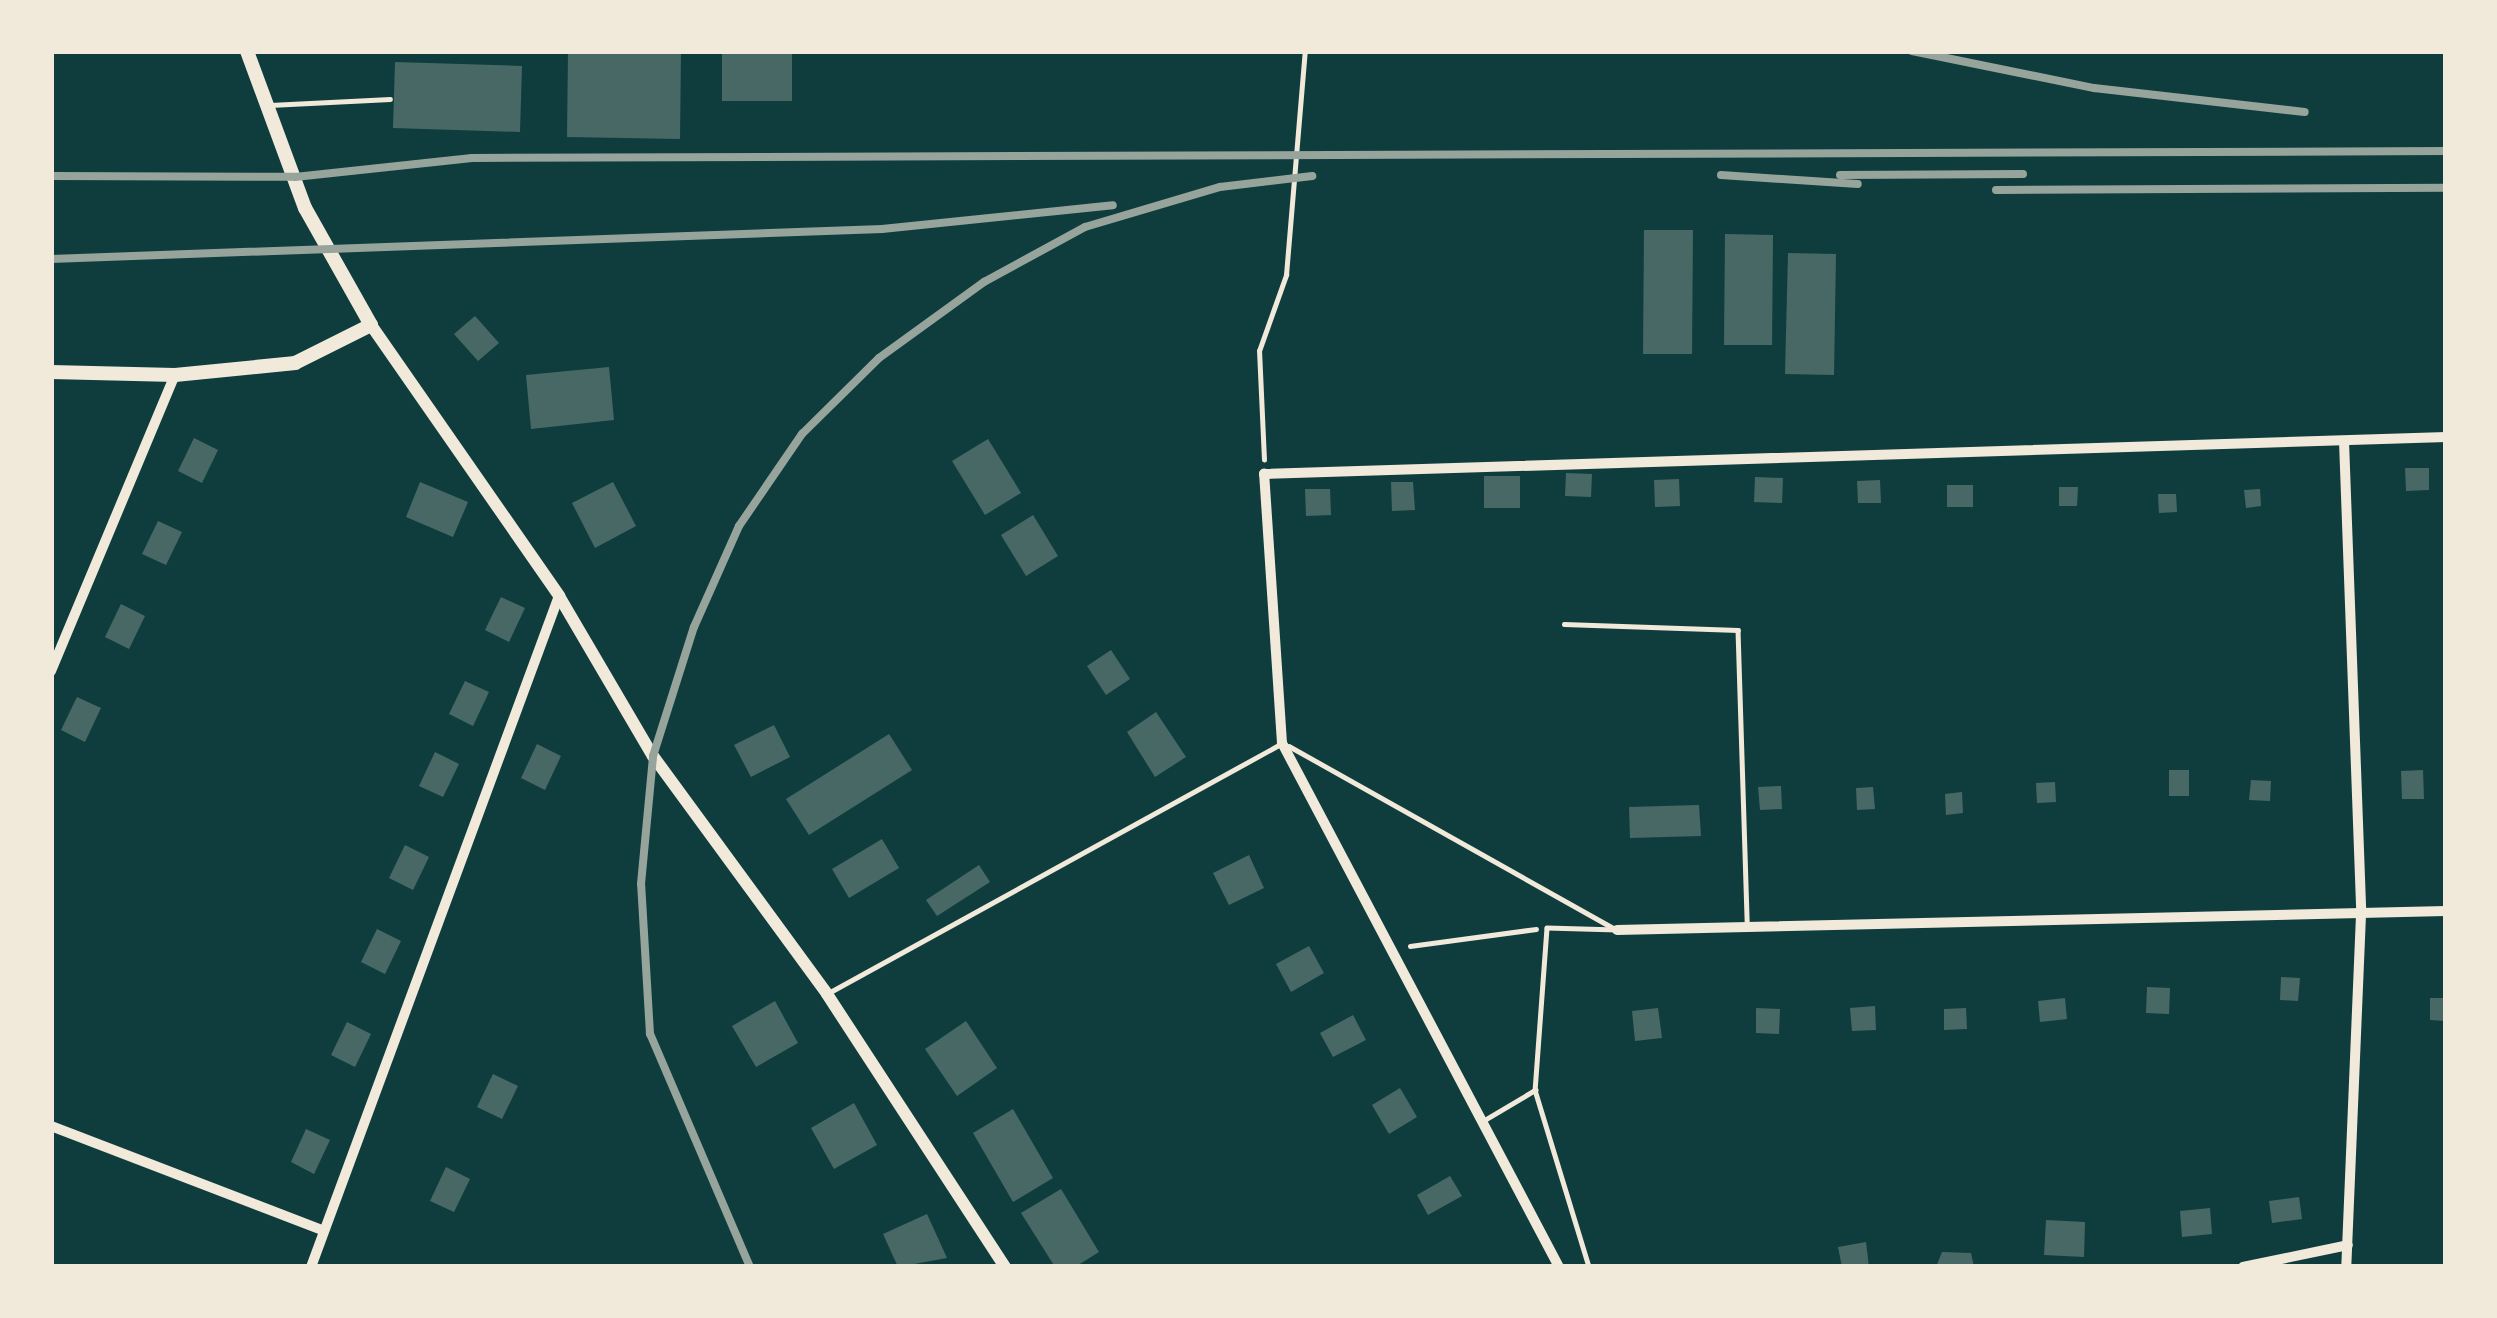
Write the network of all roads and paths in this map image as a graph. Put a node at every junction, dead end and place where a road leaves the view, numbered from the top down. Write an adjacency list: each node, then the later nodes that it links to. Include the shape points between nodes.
1 (247, 51): 4 (main road)
2 (1305, 51): 10 (path, via 1286,274 1259,351)
3 (390, 99): 4 (lane)
4 (270, 106): 5 (main road, via 305,208)
5 (370, 325): 7 (main road, via 295,363); 11 (street)
6 (51, 372): 7 (main road)
7 (175, 375): 13 (street)
8 (2446, 437): 9 (street)
9 (2344, 440): 10 (street); 16 (street)
10 (1264, 474): 14 (street)
11 (559, 596): 21 (street, via 652,756); 25 (street)
12 (1564, 624): 18 (lane, via 1738,630)
13 (51, 671)
14 (1282, 743): 19 (lane); 20 (street); 21 (lane)
15 (2446, 911): 16 (street)
16 (2361, 915): 18 (street); 26 (street)
17 (1547, 928): 19 (lane); 20 (path); 22 (lane)
18 (1747, 928): 19 (street)
19 (1617, 930)
20 (1388, 949): 23 (street)
21 (827, 994): 28 (street)
22 (1535, 1090): 23 (lane); 30 (lane)
23 (1481, 1122): 29 (street)
24 (51, 1126): 25 (street)
25 (324, 1232): 27 (street)
26 (2348, 1245): 31 (street); 32 (street)
27 (310, 1267)
28 (1005, 1267)
29 (1559, 1267)
30 (1589, 1267)
31 (2243, 1267)
32 (2346, 1267)

